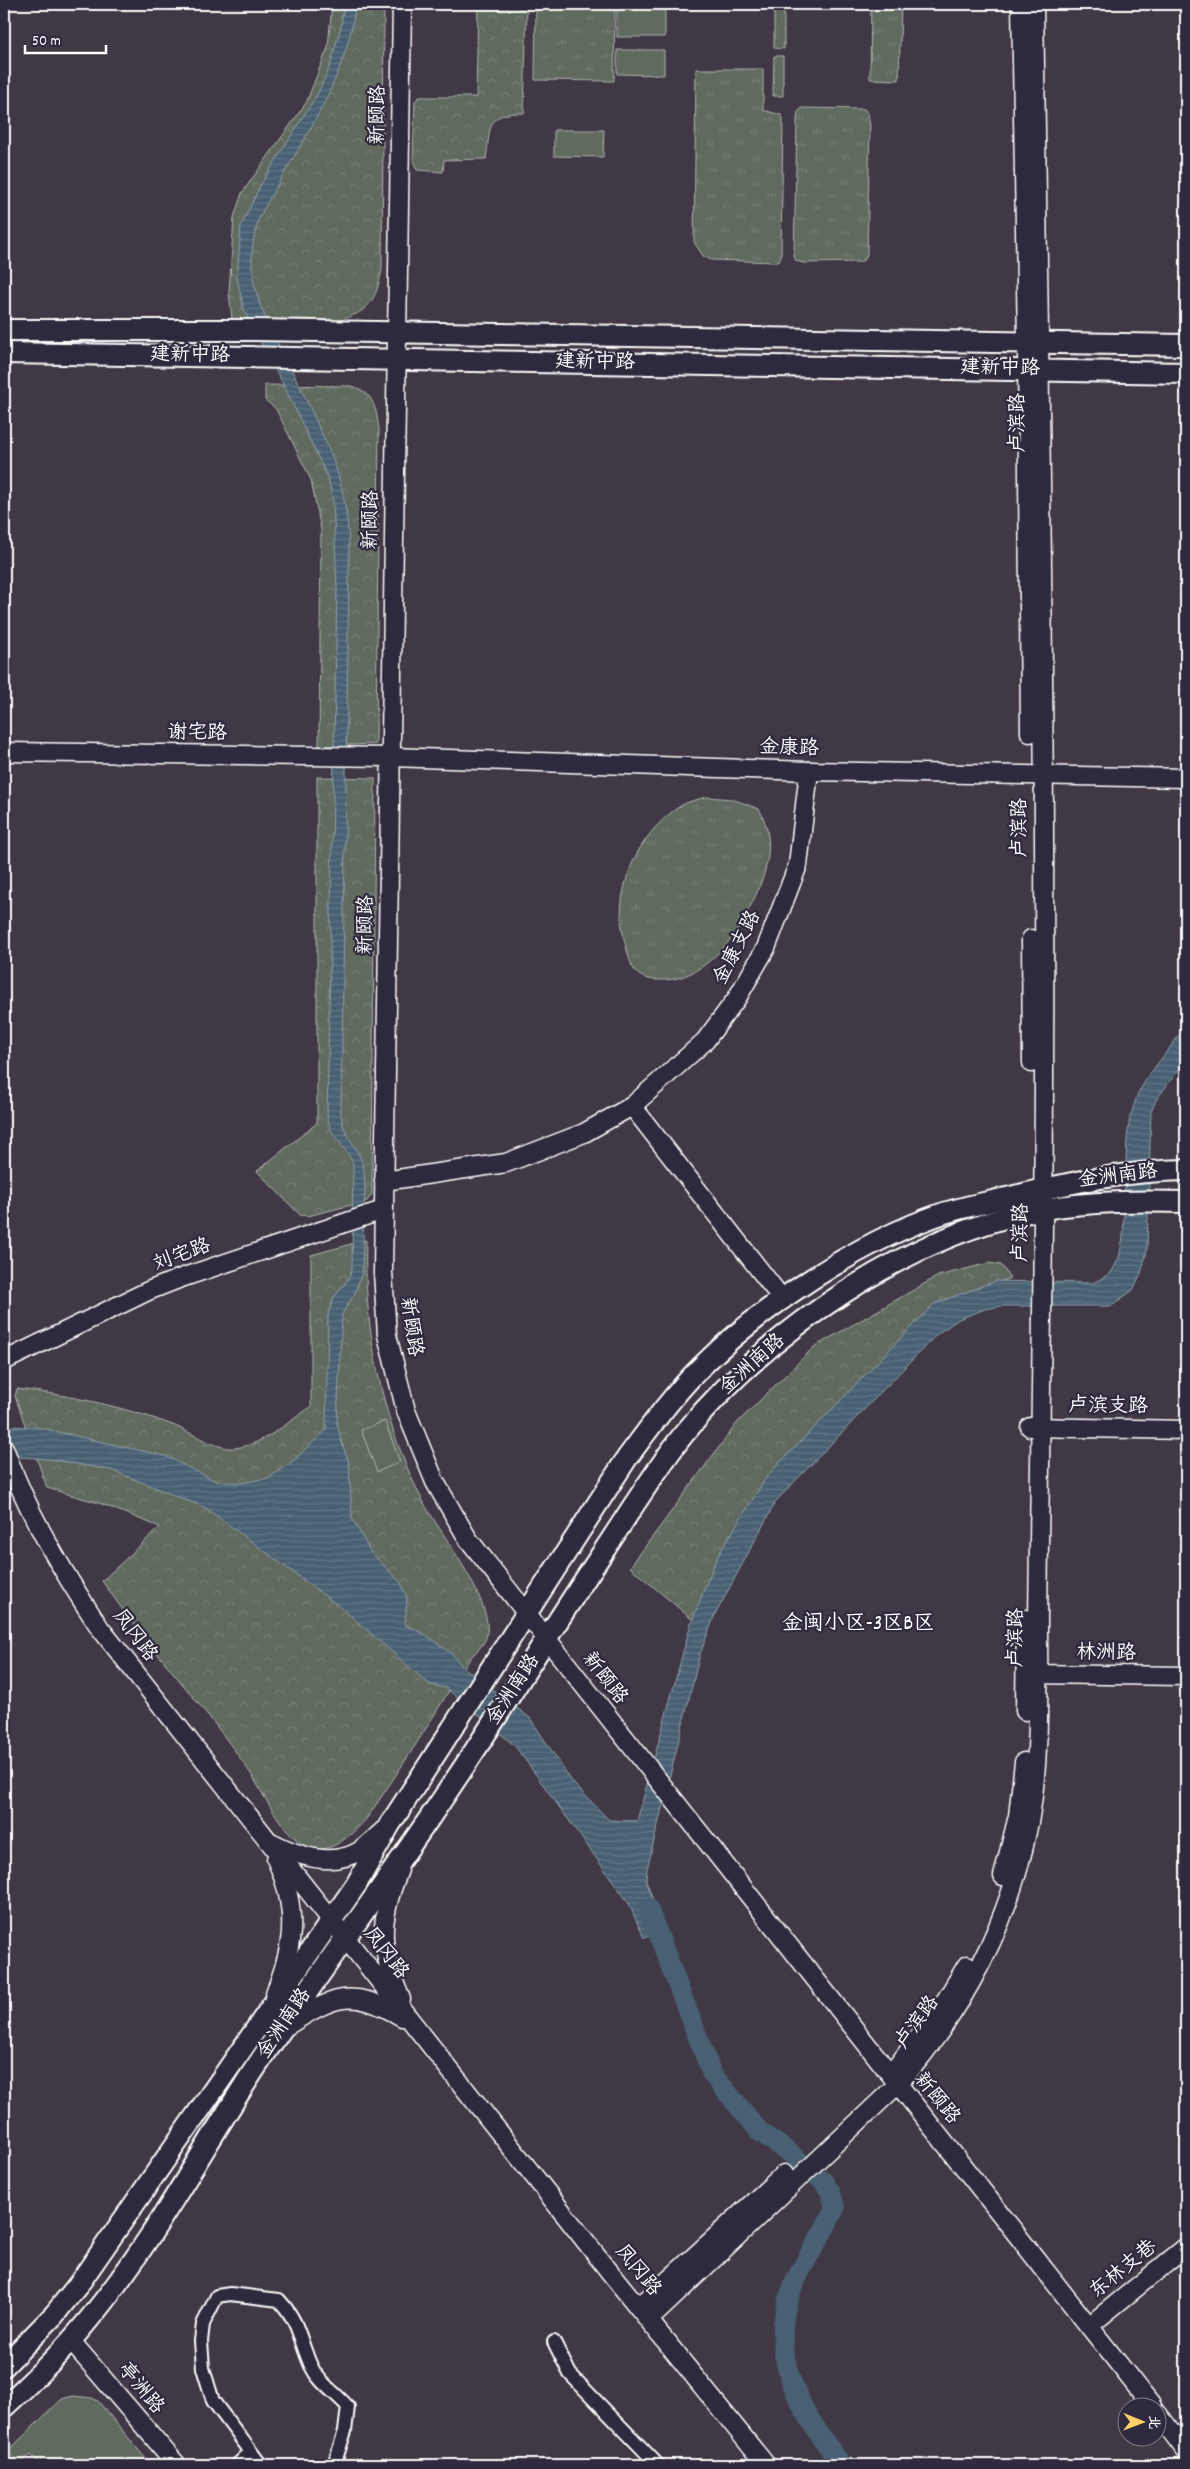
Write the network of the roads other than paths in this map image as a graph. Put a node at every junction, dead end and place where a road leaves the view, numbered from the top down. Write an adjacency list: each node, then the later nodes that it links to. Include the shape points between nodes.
1 (402, 4): 5 (street, 新颐路)
2 (1021, 4): 6 (street)
3 (1034, 4): 6 (street, 卢滨路)
4 (4, 330): 5 (main road, 建新中路)
5 (396, 332): 6 (main road, 建新中路); 9 (street, 新颐路)
6 (1034, 342): 7 (main road, 建新中路); 10 (street, 卢滨路)
7 (1186, 345)
8 (4, 353): 9 (main road, 建新中路)
9 (396, 360): 10 (main road, 建新中路); 13 (street, 新颐路)
10 (1034, 370): 11 (main road, 建新中路); 15 (street, 卢滨路)
11 (1186, 373)
12 (4, 752): 13 (street, 谢宅路)
13 (382, 757): 14 (street, 金康路); 19 (street, 新颐路)
14 (809, 771): 15 (street, 金康路); 17 (street, 金康支路, via 798,865 766,948 737,998 705,1041)
15 (1036, 776): 16 (street, 金康路); 20 (street, 卢滨路)
16 (1186, 778)
17 (632, 1106): 19 (street, 金康支路, via 584,1132 506,1163); 24 (street)
18 (1186, 1170): 20 (main road, 金洲南路, via 1124,1174)
19 (384, 1181): 22 (street, 新颐路)
20 (1038, 1190): 23 (street, 卢滨路); 24 (main road, 金洲南路, via 944,1213 899,1231 848,1258)
21 (1186, 1202): 23 (main road, 金洲南路, via 1155,1201)
22 (383, 1210): 25 (street, 刘宅路, via 173,1281); 29 (street, 新颐路, via 385,1319 406,1411 429,1469 463,1532)
23 (1038, 1211): 26 (street, 卢滨路); 30 (main road, 金洲南路, via 941,1241 885,1267 841,1295 764,1353 722,1392 683,1436)
24 (783, 1300): 29 (main road, 金洲南路, via 701,1367 668,1404 627,1458)
25 (4, 1361)
26 (1035, 1427): 27 (street, 卢滨支路); 31 (street, 卢滨路)
27 (1186, 1430)
28 (6, 1454): 34 (street, 凤冈路, via 52,1552 100,1628)
29 (526, 1613): 30 (street, 新颐路); 33 (main road, 金洲南路)
30 (546, 1639): 35 (main road, 金洲南路); 41 (street, 新颐路)
31 (1032, 1674): 32 (street, 林洲路); 41 (street, 卢滨路, via 1033,1799 1012,1890 995,1934 962,1999 930,2044)
32 (1186, 1676)
33 (389, 1826): 34 (street, via 360,1850 328,1860 291,1852); 36 (main road, 金洲南路)
34 (268, 1840): 36 (street, 凤冈路); 38 (street, via 289,1893 293,1928 283,1972)
35 (407, 1850): 37 (main road, 金洲南路); 39 (street, via 390,1893 383,1930 389,1970)
36 (332, 1921): 37 (street, 凤冈路); 38 (main road, 金洲南路)
37 (345, 1937): 39 (street, 凤冈路); 40 (main road, 金洲南路)
38 (267, 2010): 47 (main road, 金洲南路, via 73,2292)
39 (411, 2022): 40 (street, via 380,2004 350,1998 326,2003); 43 (street, 凤冈路)
40 (282, 2029): 45 (main road, 金洲南路, via 164,2214 102,2304)
41 (893, 2080): 43 (street, 卢滨路); 44 (street, 新颐路)
42 (1186, 2247): 44 (street, 东林支巷)
43 (644, 2314): 58 (street, 凤冈路)
44 (1089, 2326): 48 (street, 新颐路)
45 (71, 2341): 49 (main road, 金洲南路); 53 (street, 亭洲路)
46 (554, 2342): 57 (street, via 570,2374)
47 (4, 2366)
48 (1144, 2396)
49 (4, 2407)
50 (1168, 2427): 51 (street)
51 (1186, 2451)
52 (251, 2452): 54 (street); 55 (street); 56 (street, via 213,2401 203,2368 203,2324 217,2296 230,2294 278,2300 288,2310 296,2322 312,2367 348,2407 345,2431)
53 (177, 2465)
54 (237, 2465)
55 (261, 2465)
56 (334, 2465)
57 (658, 2465)
58 (766, 2465)

